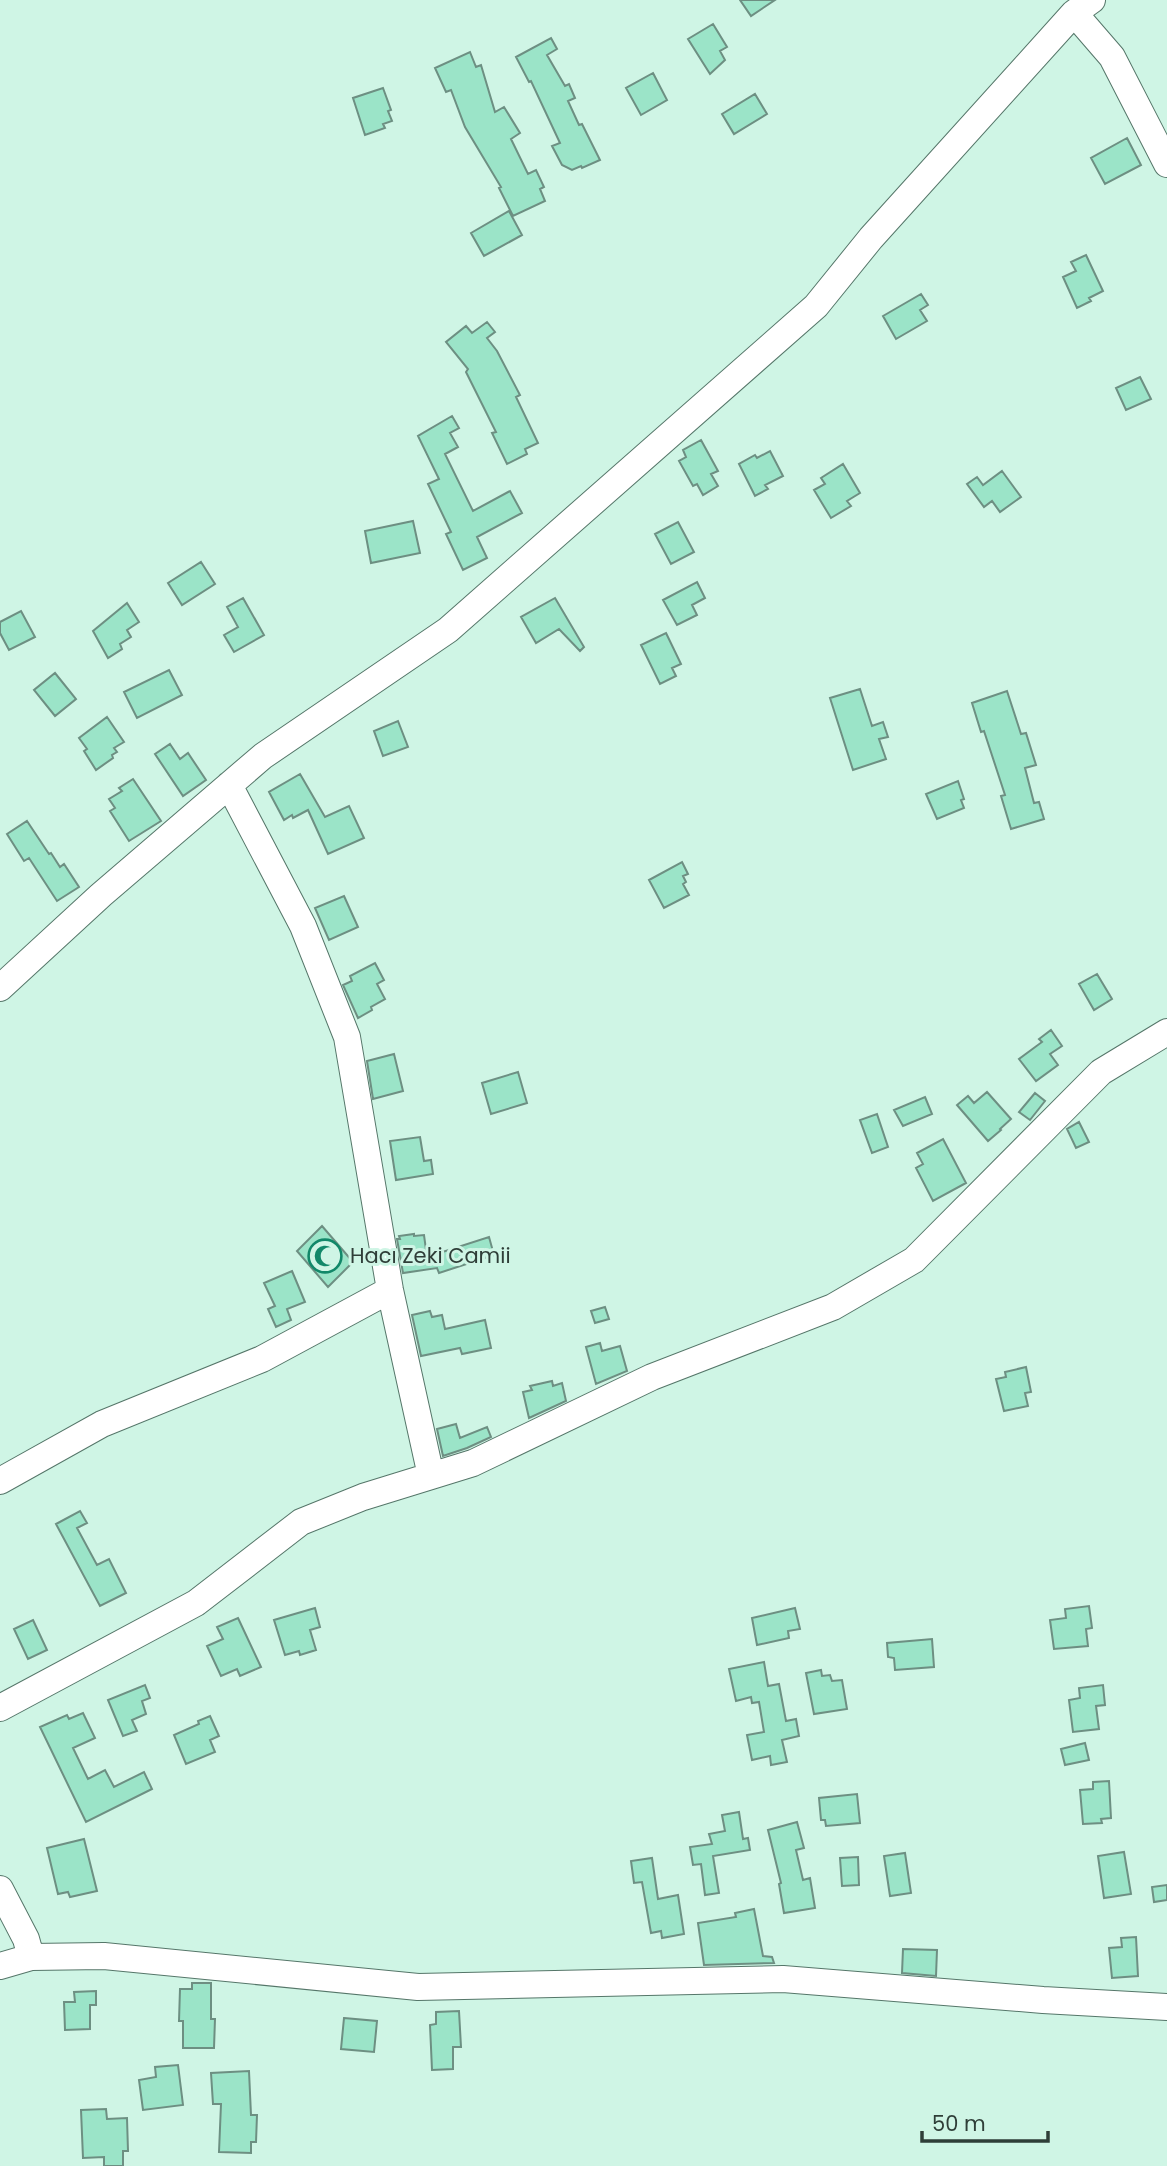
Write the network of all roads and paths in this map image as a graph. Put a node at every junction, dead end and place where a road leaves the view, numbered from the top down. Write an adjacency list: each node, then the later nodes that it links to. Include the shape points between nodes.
1 (1083, 7): 2 (street); 3 (street, via 871,237 816,306 447,630)
2 (1167, 164)
3 (229, 785): 4 (street); 6 (street, via 303,926 347,1037)
4 (0, 988)
5 (1167, 1031): 7 (street, via 1101,1072 914,1260 833,1307 652,1377 472,1463)
6 (390, 1290): 7 (street); 8 (street, via 262,1359 102,1424)
7 (431, 1476): 9 (street, via 301,1522 195,1603)
8 (0, 1481)
9 (0, 1708)
10 (0, 1889): 11 (street)
11 (32, 1957): 12 (street); 13 (street, via 104,1956 418,1987 783,1979)
12 (0, 1966)
13 (1167, 2007)

